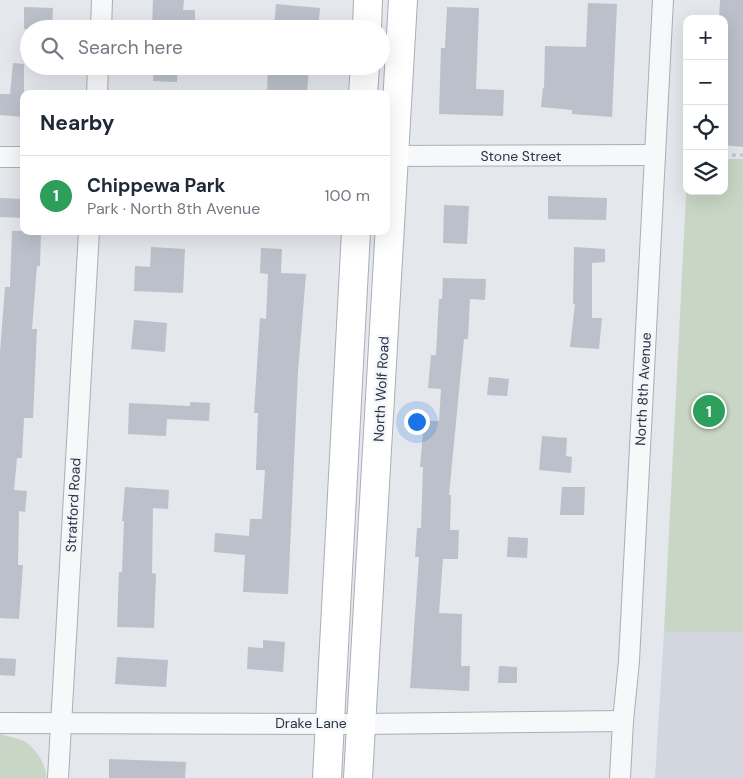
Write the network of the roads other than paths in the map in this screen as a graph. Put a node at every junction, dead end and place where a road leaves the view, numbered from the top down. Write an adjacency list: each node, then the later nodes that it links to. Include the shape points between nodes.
1 (102, 0): 5 (street)
2 (368, 0): 6 (main road)
3 (403, 0): 12 (main road, North Wolf Road)
4 (663, 0): 11 (street, North 8th Avenue)
5 (101, 20)
6 (367, 20)
7 (98, 75): 9 (street)
8 (364, 75): 10 (main road)
9 (97, 90)
10 (363, 90)
11 (655, 155): 12 (street, Stone Street); 18 (street, North 8th Avenue, via 629,661)
12 (390, 156)
13 (0, 157): 14 (street)
14 (20, 157)
15 (89, 235): 19 (street, Stratford Road)
16 (356, 235): 21 (main road)
17 (386, 235): 22 (main road, North Wolf Road)
18 (623, 721): 22 (street, Drake Lane); 26 (street, North 8th Avenue)
19 (60, 722): 20 (street, Drake Lane); 21 (street, Drake Lane); 23 (street, Stratford Road)
20 (0, 723)
21 (331, 724): 22 (street, Drake Lane); 24 (main road)
22 (361, 724): 25 (main road, North Wolf Road)
23 (58, 778)
24 (327, 778)
25 (358, 778)
26 (620, 778)

